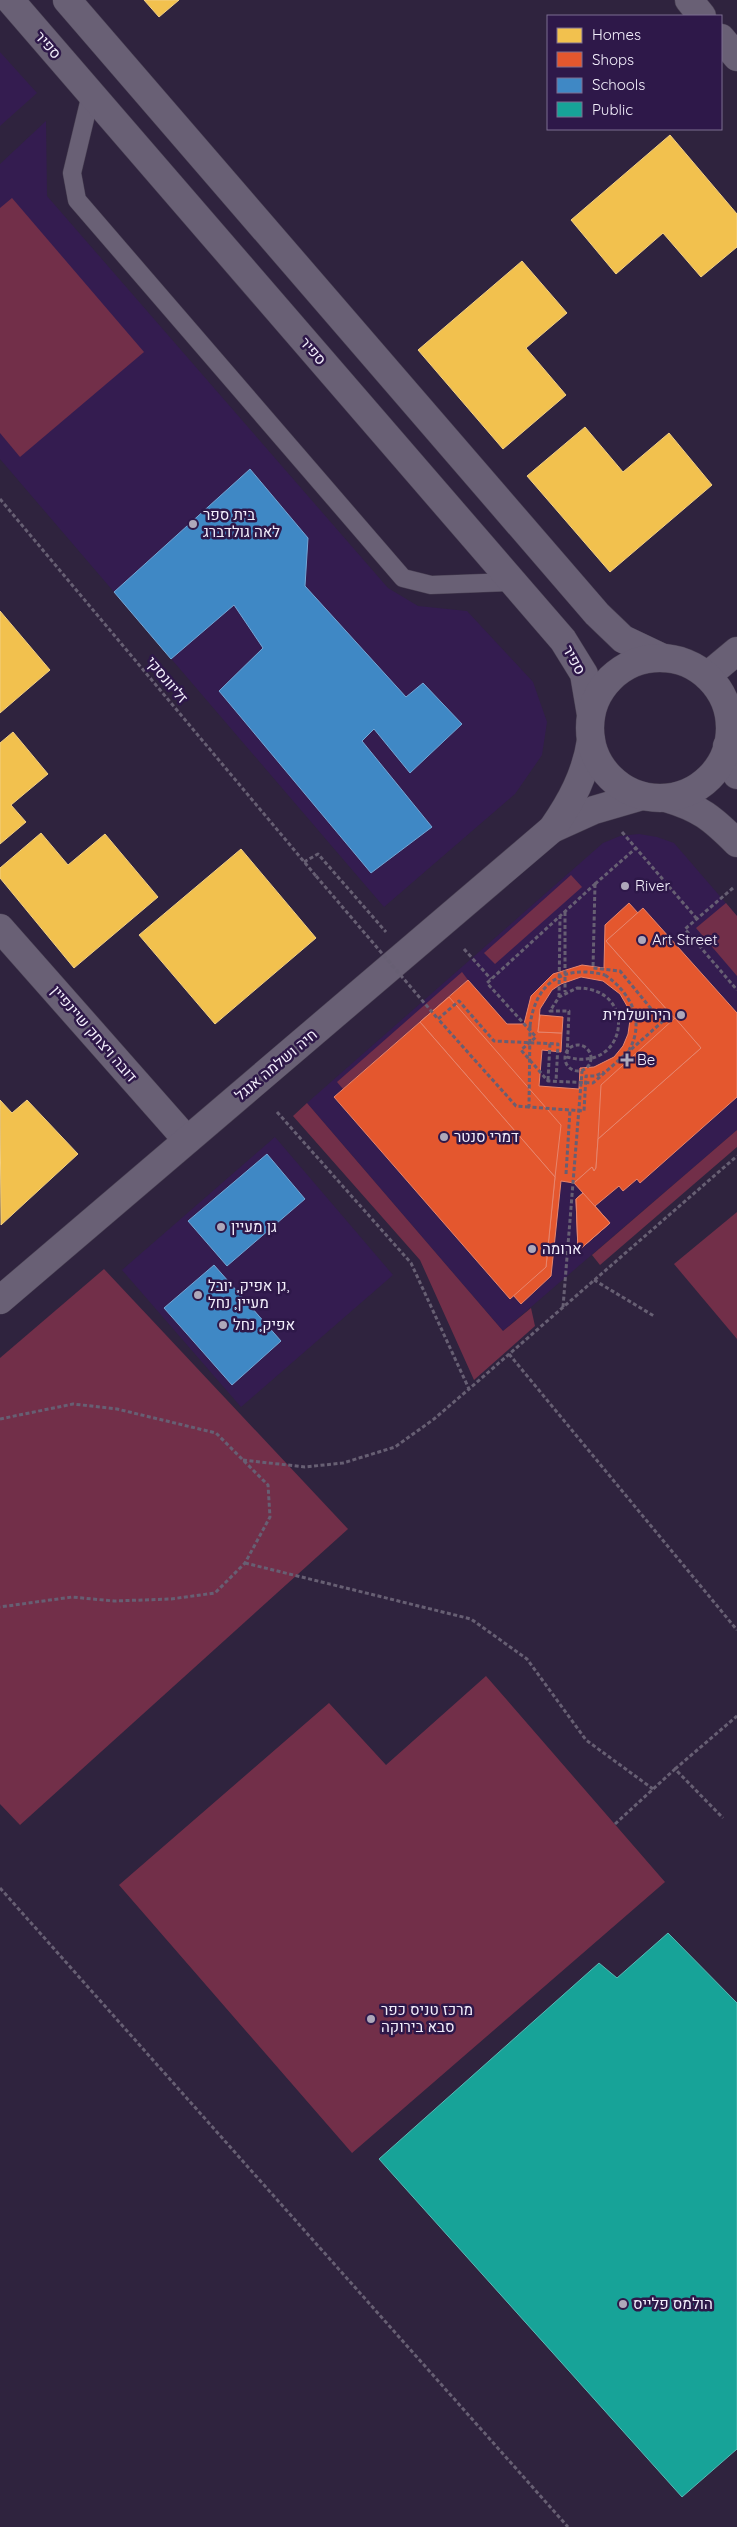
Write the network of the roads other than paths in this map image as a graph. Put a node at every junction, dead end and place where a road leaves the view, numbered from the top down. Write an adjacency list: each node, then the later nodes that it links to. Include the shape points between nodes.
1 (10, 0): 7 (street, ספיר)
2 (67, 0): 10 (street, via 597,614 623,639)
3 (688, 0): 4 (street)
4 (701, 15)
5 (722, 39): 6 (street)
6 (737, 57)
7 (91, 94): 8 (street, ספיר); 8 (lane, via 72,173 77,200 383,555 403,578 431,585)
8 (513, 582): 12 (street, ספיר, via 563,640 584,674)
9 (737, 651): 11 (street)
10 (663, 658): 11 (street, via 694,667); 12 (street, via 643,660 608,680 597,696)
11 (707, 676): 13 (street, via 727,708 730,727)
12 (591, 728): 15 (street, via 597,759 608,776 623,788); 16 (street, חיה ושלמה אנגל, via 587,763)
13 (727, 746): 14 (street); 15 (street, via 719,766 704,781 686,792)
14 (737, 775)
15 (654, 797): 16 (street, חיה ושלמה אנגל, via 594,810); 17 (street, via 687,804 712,817)
16 (552, 829): 19 (street, חיה ושלמה אנגל)
17 (737, 842)
18 (0, 928): 19 (street, דובה ויצחק שיינפיין)
19 (187, 1140): 20 (street, חיה ושלמה אנגל)
20 (0, 1300)

